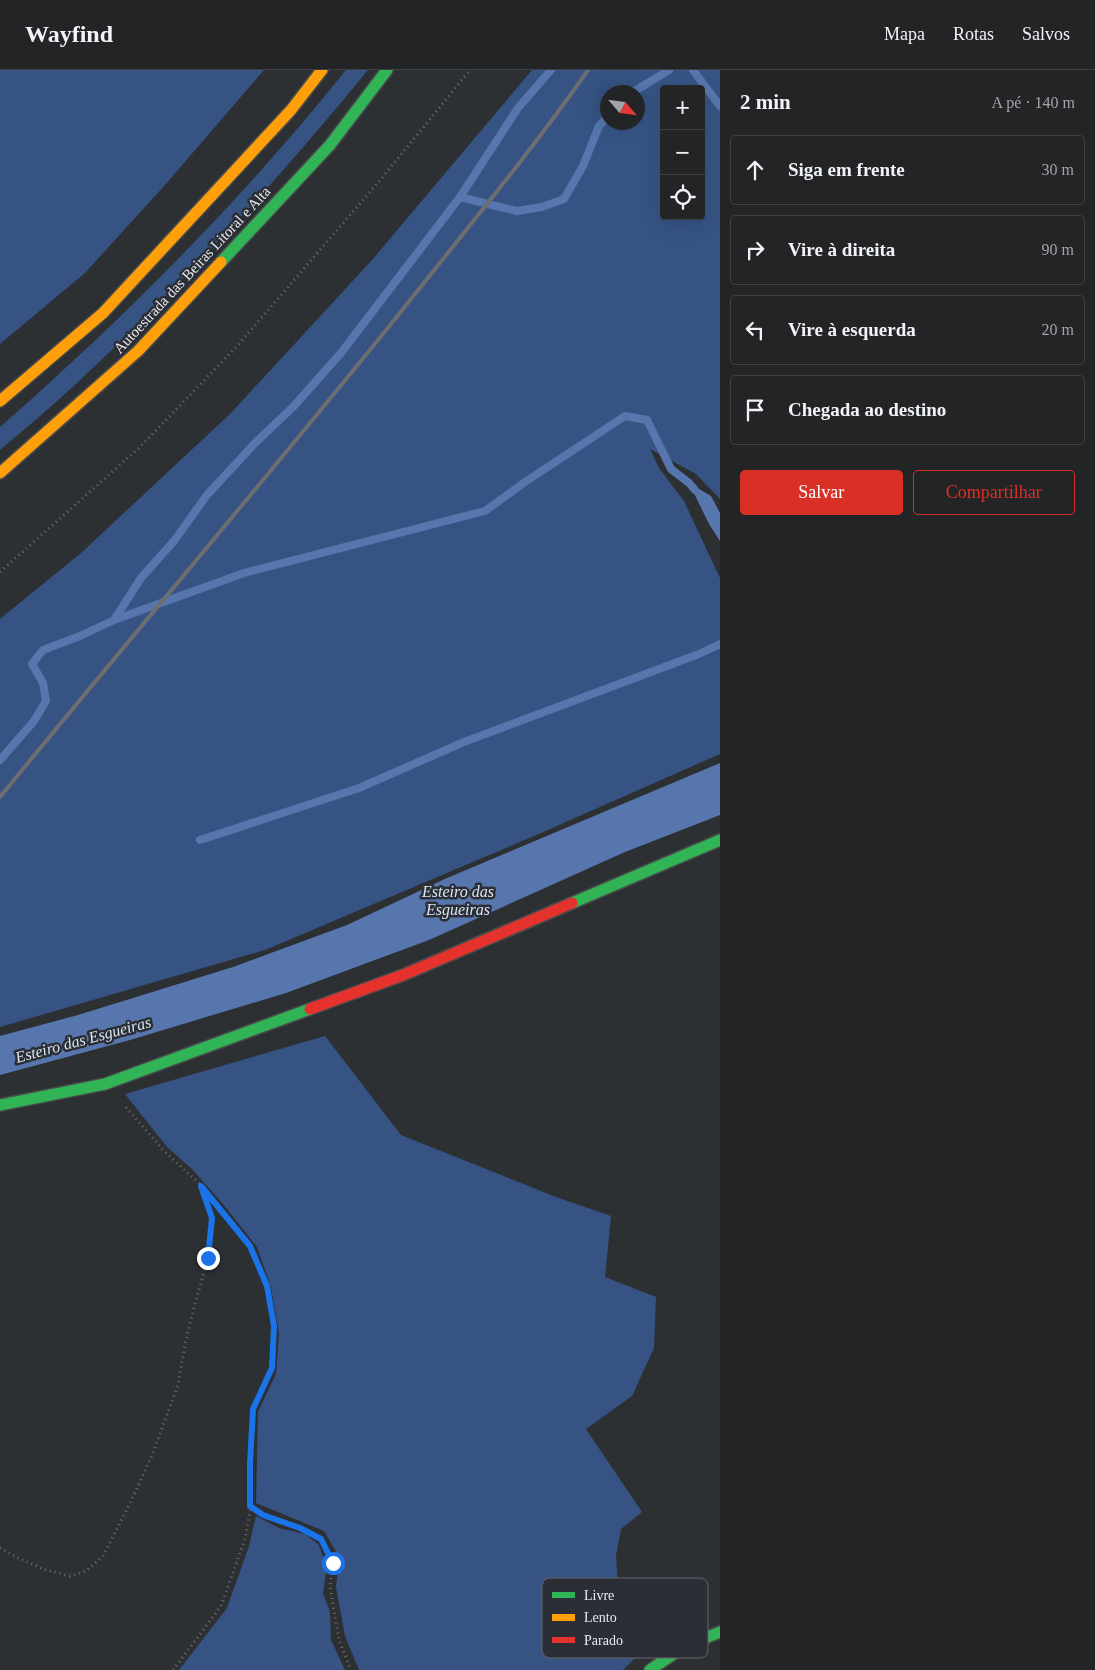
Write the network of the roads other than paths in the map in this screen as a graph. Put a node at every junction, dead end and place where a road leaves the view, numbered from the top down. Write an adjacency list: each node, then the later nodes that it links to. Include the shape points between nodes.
1 (322, 70): 3 (main road, via 291,110 103,313)
2 (387, 70): 4 (main road, Autoestrada das Beiras Litoral e Alta, via 330,145 138,351)
3 (0, 401)
4 (0, 473)
5 (720, 840): 6 (main road, via 402,974 105,1084)
6 (0, 1105)
7 (720, 1632): 8 (main road)
8 (708, 1637)
9 (668, 1658): 10 (main road)
10 (650, 1670)

